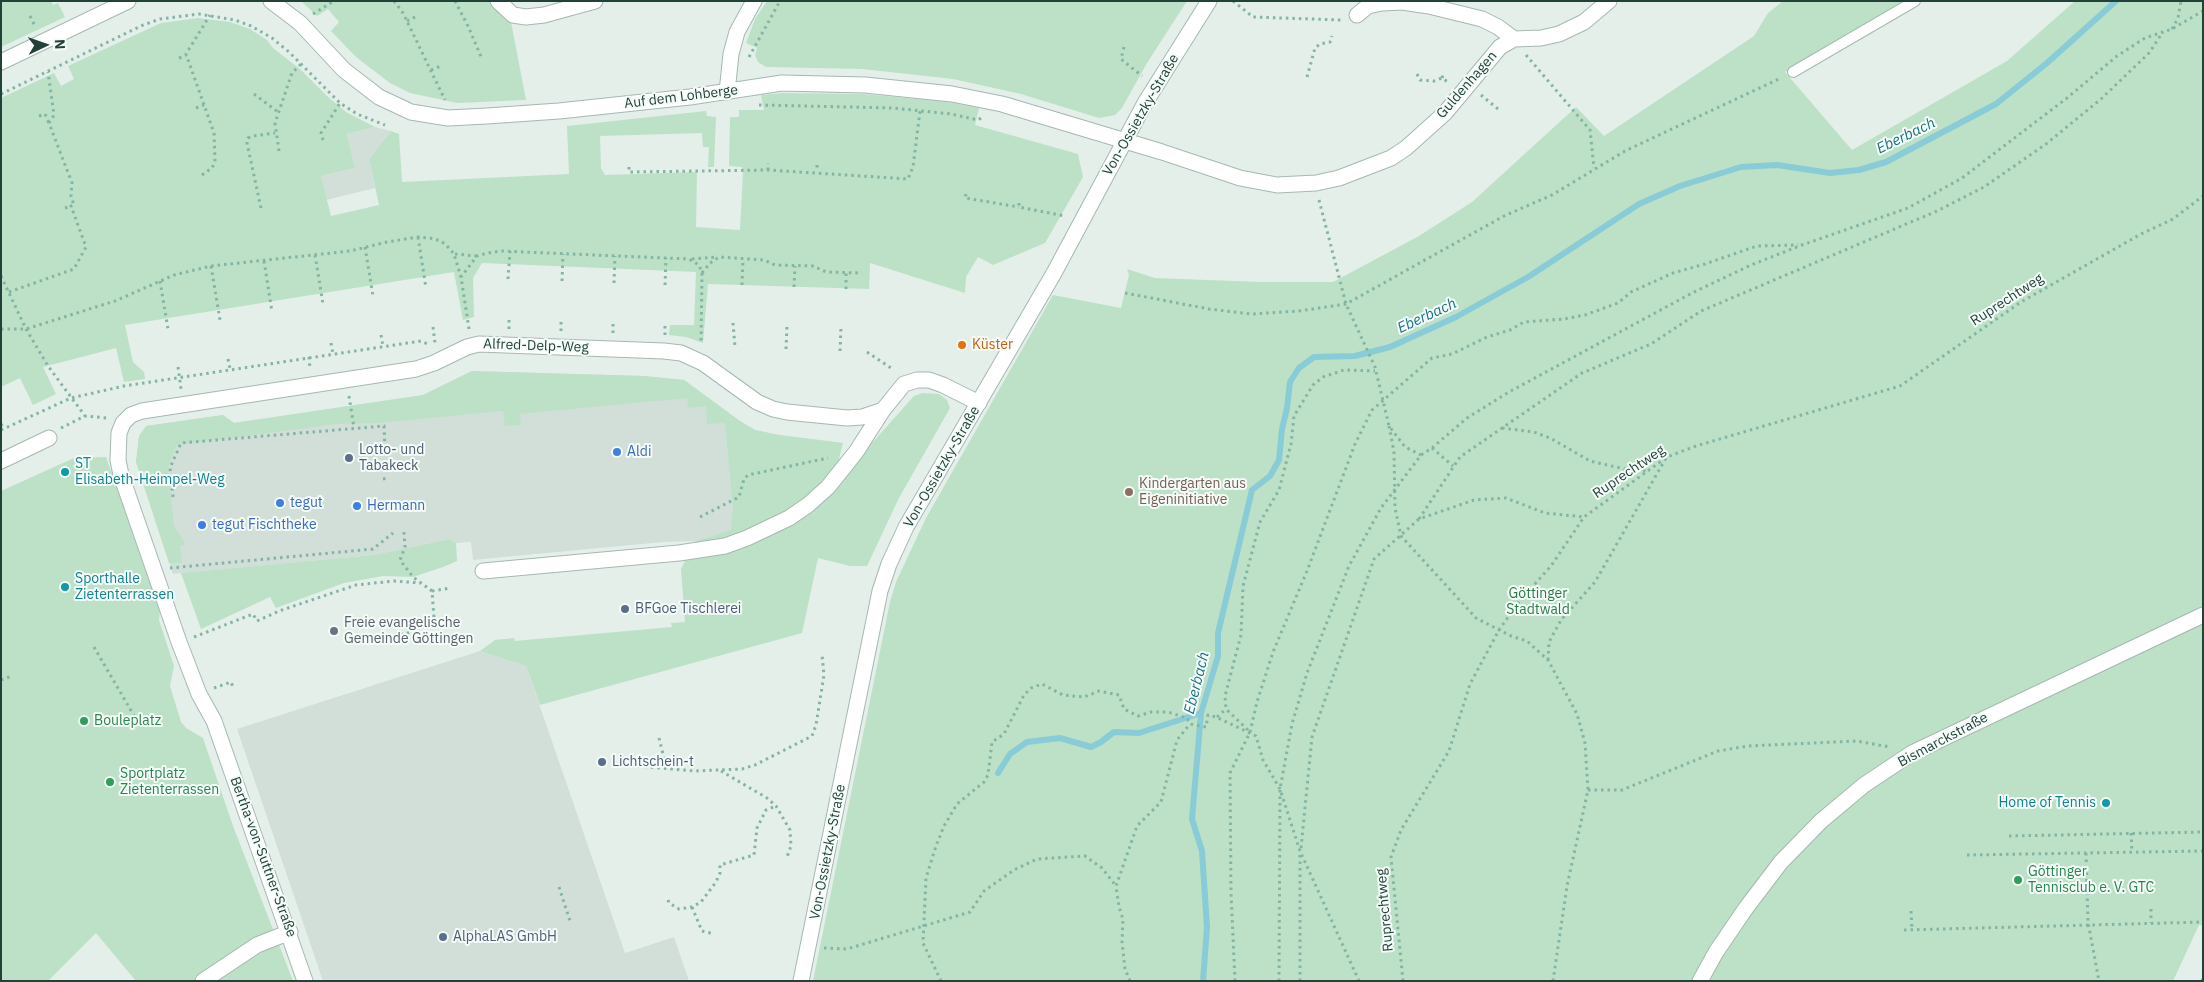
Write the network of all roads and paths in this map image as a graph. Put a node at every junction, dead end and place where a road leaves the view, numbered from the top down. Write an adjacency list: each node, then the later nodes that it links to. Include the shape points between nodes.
1 (128, 1): 30 (street)
2 (271, 1): 21 (street, Auf dem Lohberge)
3 (334, 1): 21 (path)
4 (394, 1): 20 (path)
5 (455, 1): 29 (path)
6 (498, 1): 7 (street, via 513,15 526,17 544,16)
7 (596, 1)
8 (754, 1): 42 (street, via 737,32)
9 (780, 1): 31 (path)
10 (1208, 1): 41 (street, Von-Ossietzky-Straße)
11 (1234, 1): 19 (path, via 1253,17)
12 (1609, 1): 25 (street, via 1584,22 1559,34)
13 (1914, 1): 37 (lane)
14 (2181, 1): 22 (path)
15 (2203, 11): 22 (path)
16 (210, 15): 27 (path); 32 (path, via 251,26 272,38); 35 (path, via 160,19)
17 (1357, 15): 25 (street, via 1368,6 1382,3 1429,6 1482,19)
18 (417, 16): 20 (path)
19 (1342, 20)
20 (407, 21): 34 (path)
21 (300, 23): 53 (street, Auf dem Lohberge, via 344,70 379,97 410,112)
22 (2172, 29): 23 (path)
23 (2163, 32): 77 (path, via 2145,38 2117,56 1962,178 1908,208); 144 (path, via 2149,53 2101,99 2046,144 1984,187 1937,211 1701,311 1651,344 1582,373)
24 (1332, 36): 39 (path, via 1330,42 1315,48)
25 (1514, 39): 43 (street, Guldenhagen, via 1490,57); 65 (path, via 1590,130)
26 (1124, 46): 41 (path, via 1122,59)
27 (186, 56): 28 (path); 48 (path)
28 (179, 58)
29 (482, 59)
30 (1, 62)
31 (745, 63)
32 (301, 64): 46 (path); 51 (path, via 292,73)
33 (443, 66): 34 (path)
34 (431, 70): 53 (path, via 444,97)
35 (48, 72): 44 (path); 54 (path, via 54,115)
36 (1444, 72): 40 (path)
37 (1793, 72): 65 (path)
38 (1416, 74): 40 (path, via 1420,80)
39 (1307, 77)
40 (1442, 78): 43 (path)
41 (1155, 87): 58 (street, Von-Ossietzky-Straße)
42 (727, 92): 47 (street, Auf dem Lohberge, via 782,83 865,85 952,94); 50 (path, via 762,106); 53 (street, Auf dem Lohberge, via 559,111)
43 (1462, 92): 69 (street, Guldenhagen, via 1445,113 1391,158 1356,173)
44 (1, 94)
45 (254, 94): 51 (path)
46 (340, 103): 55 (path); 57 (path, via 321,132)
47 (1002, 104): 50 (path, via 978,120); 58 (street, Auf dem Lohberge)
48 (204, 105): 49 (path); 68 (path, via 214,133 216,162)
49 (196, 108)
50 (920, 111): 67 (path, via 914,167 908,179)
51 (278, 112): 56 (path)
52 (39, 116): 54 (path, via 45,114)
53 (448, 118)
54 (49, 123): 60 (path)
55 (385, 125)
56 (275, 133): 59 (path); 74 (path, via 253,136 247,143)
57 (323, 140)
58 (1125, 141): 69 (street, Guldenhagen, via 1258,182 1277,185); 75 (street, Von-Ossietzky-Straße)
59 (279, 151)
60 (61, 156): 61 (path); 72 (path, via 72,184 74,205)
61 (55, 158)
62 (768, 163): 66 (path)
63 (818, 165): 67 (path)
64 (629, 167): 66 (path, via 629,172 679,168)
65 (1594, 168): 111 (path, via 1552,195 1504,216)
66 (768, 170): 67 (path)
67 (818, 172)
68 (202, 175)
69 (1316, 183): 111 (path)
70 (966, 194): 75 (path, via 965,198 1019,205)
71 (2203, 196): 151 (path, Ruprechtweg, via 2173,219 2021,302 1900,386)
72 (71, 206): 73 (path); 107 (path, via 86,247 74,269)
73 (65, 208)
74 (261, 208)
75 (1083, 220): 137 (street, Von-Ossietzky-Straße)
76 (418, 237): 78 (path); 80 (path, via 440,241); 105 (path)
77 (1802, 245): 136 (path, via 1757,246 1673,273 1631,292 1618,304 1585,315 1524,322 1452,354 1432,358); 147 (path, via 1692,293 1509,392 1467,418)
78 (365, 247): 82 (path); 109 (path)
79 (510, 251): 81 (path); 83 (path); 97 (path)
80 (454, 254): 83 (path); 96 (path)
81 (563, 254): 84 (path); 99 (path)
82 (315, 255): 89 (path); 110 (path)
83 (477, 256): 96 (path)
84 (615, 256): 86 (path); 101 (path)
85 (718, 257): 87 (path); 88 (path); 92 (path)
86 (666, 258): 87 (path); 103 (path)
87 (689, 259): 92 (path, via 700,265)
88 (743, 259): 91 (path); 102 (path)
89 (264, 261): 90 (path); 112 (path)
90 (211, 266): 98 (path); 113 (path)
91 (795, 266): 93 (path); 104 (path)
92 (702, 273): 122 (path)
93 (846, 273): 94 (path); 106 (path)
94 (862, 274)
95 (1, 276): 100 (path)
96 (461, 277): 124 (path)
97 (508, 279)
98 (160, 281): 119 (path, via 115,301); 120 (path)
99 (562, 281)
100 (2, 282): 107 (path)
101 (614, 283)
102 (742, 285)
103 (665, 286)
104 (794, 287)
105 (426, 288)
106 (846, 289)
107 (9, 292): 119 (path)
108 (1125, 293): 111 (path, via 1252,314)
109 (373, 296)
110 (323, 304)
111 (1346, 304): 133 (path)
112 (272, 312)
113 (220, 320)
114 (733, 323): 126 (path)
115 (787, 325): 127 (path)
116 (433, 327): 125 (path, via 436,348 422,341)
117 (841, 327): 128 (path)
118 (1, 329): 119 (path)
119 (26, 329): 135 (path)
120 (168, 329)
121 (381, 335): 125 (path)
122 (700, 341)
123 (331, 343): 130 (path)
124 (471, 345): 139 (street, Alfred-Delp-Weg, via 671,351 702,363 748,397 772,409 854,418); 140 (street, Alfred-Delp-Weg, via 416,369 142,411)
125 (382, 346): 130 (path)
126 (735, 347)
127 (786, 349)
128 (840, 351)
129 (867, 352): 134 (path)
130 (333, 354): 132 (path)
131 (228, 359): 132 (path)
132 (230, 369): 135 (path)
133 (1375, 369): 136 (path); 179 (path, via 1344,370 1323,377 1313,385 1294,416 1291,444 1279,490 1260,522 1243,586 1241,635 1225,696)
134 (908, 382): 137 (street, via 935,382); 139 (street)
135 (71, 398): 145 (path); 146 (path, via 85,416 62,427)
136 (1383, 401): 142 (path); 183 (path, via 1372,410 1355,444 1273,652)
137 (979, 403): 216 (street, Von-Ossietzky-Straße, via 910,519 888,564)
138 (351, 405): 143 (path)
139 (883, 410): 166 (street, via 828,487 789,518 747,538 725,546 679,553)
140 (123, 423): 165 (street, Bertha-von-Suttner-Straße, via 118,445 121,475)
141 (1, 424): 145 (path)
142 (1389, 426): 149 (path, via 1405,447); 157 (path, via 1394,452)
143 (354, 428): 148 (path, via 384,426); 158 (path, via 181,443 170,468)
144 (1501, 428): 153 (path, via 1460,457); 154 (path, via 1534,432 1590,461)
145 (2, 429)
146 (49, 438): 152 (street)
147 (1432, 448): 149 (path); 153 (path)
148 (385, 449)
149 (1421, 455): 157 (path)
150 (834, 456): 159 (path, via 748,475 739,497)
151 (1667, 457): 154 (path, Ruprechtweg); 176 (path, via 1595,582 1561,620 1549,642)
152 (1, 461)
153 (1454, 466): 161 (path)
154 (1648, 471): 160 (path, Ruprechtweg)
155 (388, 478): 156 (path)
156 (383, 479)
157 (1393, 492): 164 (path); 189 (path, via 1350,566 1307,673 1292,724)
158 (173, 497)
159 (700, 517)
160 (1584, 517): 161 (path, via 1545,513 1506,498 1474,500); 171 (path, Ruprechtweg, via 1551,566)
161 (1419, 519): 164 (path)
162 (404, 532): 167 (path, via 405,547 400,560)
163 (393, 533): 165 (path, via 373,549)
164 (1402, 536): 171 (path, via 1476,618); 195 (path, via 1374,559 1312,737)
165 (154, 569): 173 (street, Bertha-von-Suttner-Straße)
166 (483, 571)
167 (421, 583): 169 (path); 173 (path, via 394,580 356,585 257,621 253,614)
168 (450, 588): 169 (path)
169 (432, 591): 172 (path, via 434,618 412,632)
170 (2203, 614): 185 (street, Bismarckstraße)
171 (1498, 630): 176 (path, via 1527,641); 226 (path, Ruprechtweg, via 1470,684 1449,751 1401,830 1391,858)
172 (394, 636)
173 (179, 642): 214 (street, Bertha-von-Suttner-Straße, via 199,694 214,720)
174 (94, 647): 182 (path)
175 (822, 655): 188 (path, via 824,675 812,736 755,765)
176 (1548, 660): 190 (path, via 1577,714 1585,743)
177 (12, 676): 178 (path)
178 (1, 680)
179 (1226, 709): 180 (path); 183 (path)
180 (1216, 717): 181 (path, via 1208,715 1206,727); 183 (path)
181 (1190, 724): 201 (path, via 1177,740 1161,802 1138,826); 211 (path, via 1187,718 1168,712 1138,716 1124,709 1119,695 1099,690 1084,697 1063,695 1042,684 1031,688 1004,734 992,742 984,782 957,804 944,826 926,878)
182 (140, 726)
183 (1250, 732): 189 (path, via 1256,736 1263,760); 222 (path, via 1230,773)
184 (659, 738): 187 (path)
185 (1912, 753): 190 (path, via 1856,740 1748,746 1718,751 1622,790); 228 (street, Bismarckstraße, via 1864,785 1821,821 1781,862 1741,915)
186 (638, 766): 187 (path)
187 (664, 768): 188 (path)
188 (720, 771): 191 (path)
189 (1280, 789): 195 (path); 223 (path)
190 (1588, 790): 227 (path, via 1567,886)
191 (776, 806): 200 (path, via 790,830 791,846); 204 (path, via 766,810 757,828 754,855 720,865 716,882 701,902)
192 (2203, 832): 193 (path)
193 (2132, 833): 194 (path); 197 (path)
194 (2009, 836)
195 (1300, 851): 224 (path); 225 (path)
196 (2203, 851): 197 (path)
197 (2132, 852): 198 (path)
198 (2086, 853): 199 (path); 210 (path)
199 (1967, 855)
200 (787, 857)
201 (1116, 886): 211 (path, via 1102,868 1085,856 1037,859 984,891 970,912); 221 (path, via 1123,919 1125,969)
202 (559, 888): 207 (path)
203 (668, 900): 204 (path, via 679,909)
204 (692, 907): 215 (path, via 702,931)
205 (1911, 910): 213 (path)
206 (2150, 910): 209 (path)
207 (570, 921)
208 (2203, 922): 209 (path)
209 (2151, 923): 210 (path)
210 (2088, 925): 213 (path); 229 (path)
211 (925, 927): 216 (path, via 847,950); 220 (path, via 924,943)
212 (1904, 930): 213 (path)
213 (1912, 930)
214 (290, 932): 217 (street, via 257,946); 218 (street, Bertha-von-Suttner-Straße)
215 (714, 934)
216 (808, 948): 219 (street, Von-Ossietzky-Straße)
217 (203, 981)
218 (305, 981)
219 (802, 981)
220 (941, 981)
221 (1130, 981)
222 (1235, 981)
223 (1279, 981)
224 (1300, 981)
225 (1359, 981)
226 (1403, 981)
227 (1553, 981)
228 (1700, 981)
229 (2099, 981)

